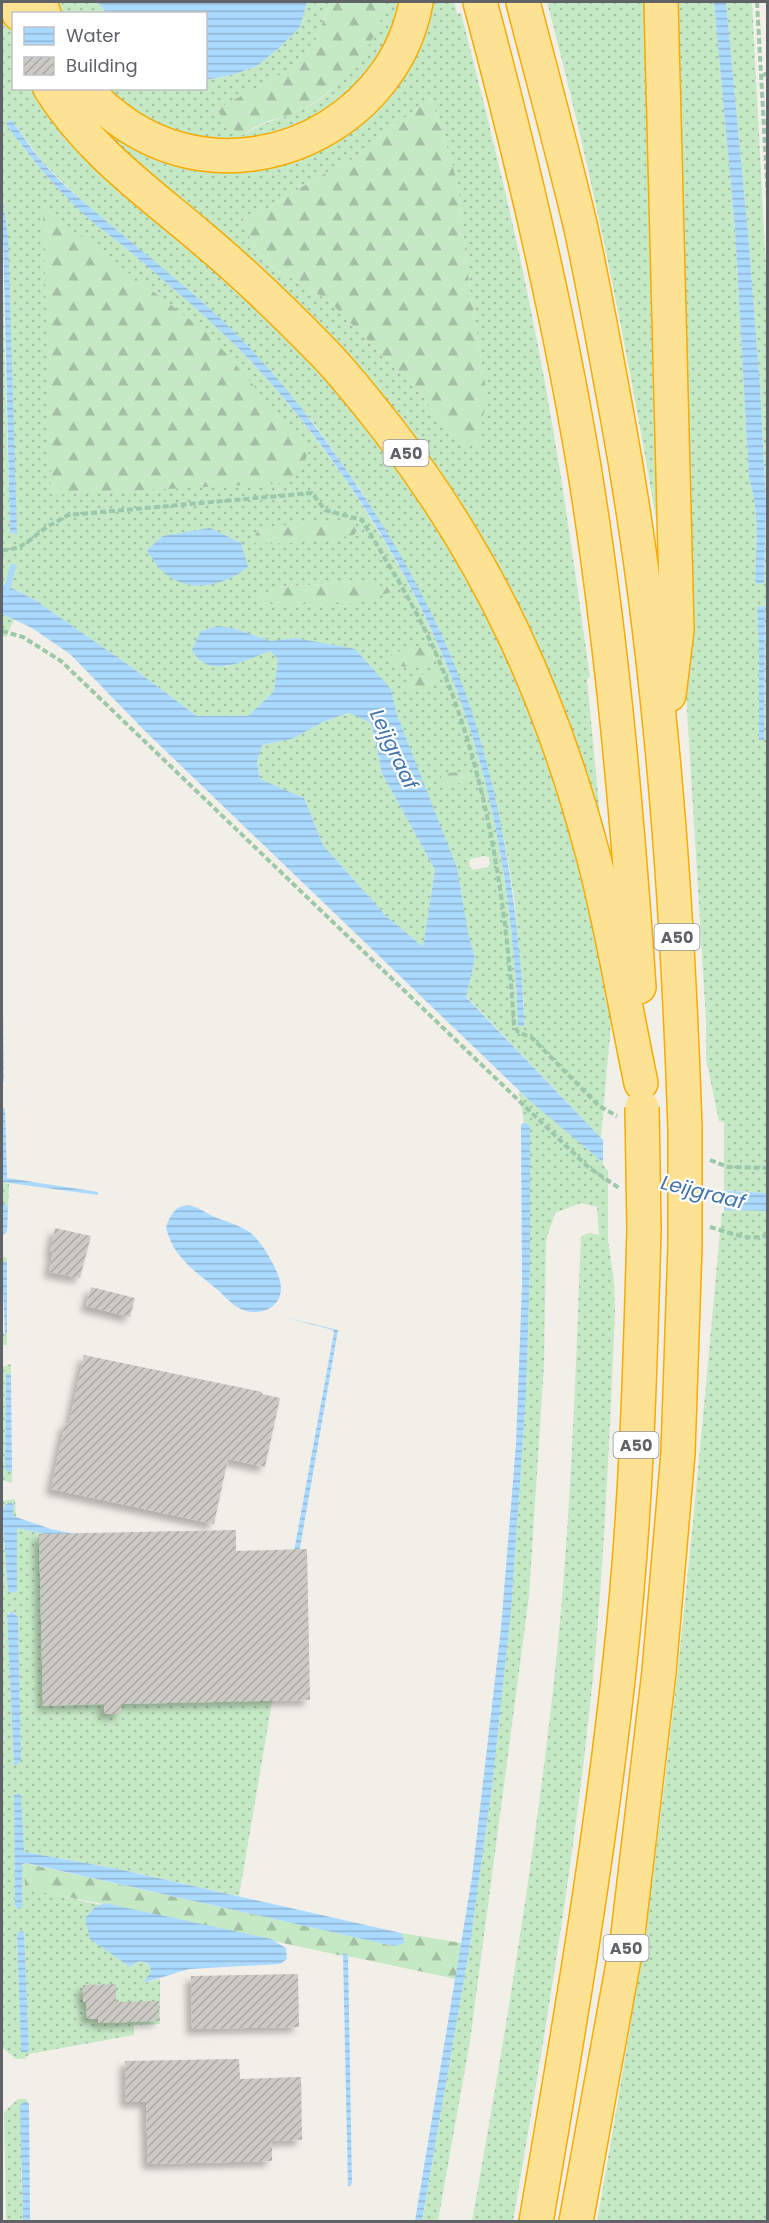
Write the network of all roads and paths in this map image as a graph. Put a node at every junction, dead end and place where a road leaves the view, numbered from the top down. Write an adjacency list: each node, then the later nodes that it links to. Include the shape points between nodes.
1 (416, 2): 9 (highway, via 408,35 397,57 368,96 335,125 275,151 220,156 176,149 120,121)
2 (480, 2): 15 (highway, A50, via 522,168 584,467 621,761 640,1000)
3 (523, 2): 14 (highway, A50, via 580,225 617,416)
4 (661, 2): 14 (highway, A50, via 677,630)
5 (757, 2): 7 (path)
6 (768, 73): 7 (path)
7 (761, 76): 10 (path)
8 (51, 90): 15 (highway, A50, via 70,118 108,159 261,290 328,357 409,457 482,568 530,666 572,782 594,858)
9 (86, 90)
10 (766, 124): 11 (path)
11 (768, 200)
12 (2, 549): 15 (path, via 13,550 30,543 68,515 312,493 325,510 362,520 436,655 466,731 496,865 514,1025 518,1032 532,1038 599,1106)
13 (2, 631): 18 (path, via 23,637 61,662 588,1167)
14 (662, 747): 19 (highway, A50, bridge, via 678,955)
15 (634, 1102): 21 (highway, A50, bridge, via 644,1230 640,1381 621,1660 570,2022)
16 (709, 1160): 17 (path, via 728,1167)
17 (768, 1168)
18 (624, 1192)
19 (692, 1234): 20 (path, via 759,1238); 22 (highway, A50, via 659,1672 627,1942)
20 (768, 1235)
21 (536, 2222)
22 (576, 2222)

